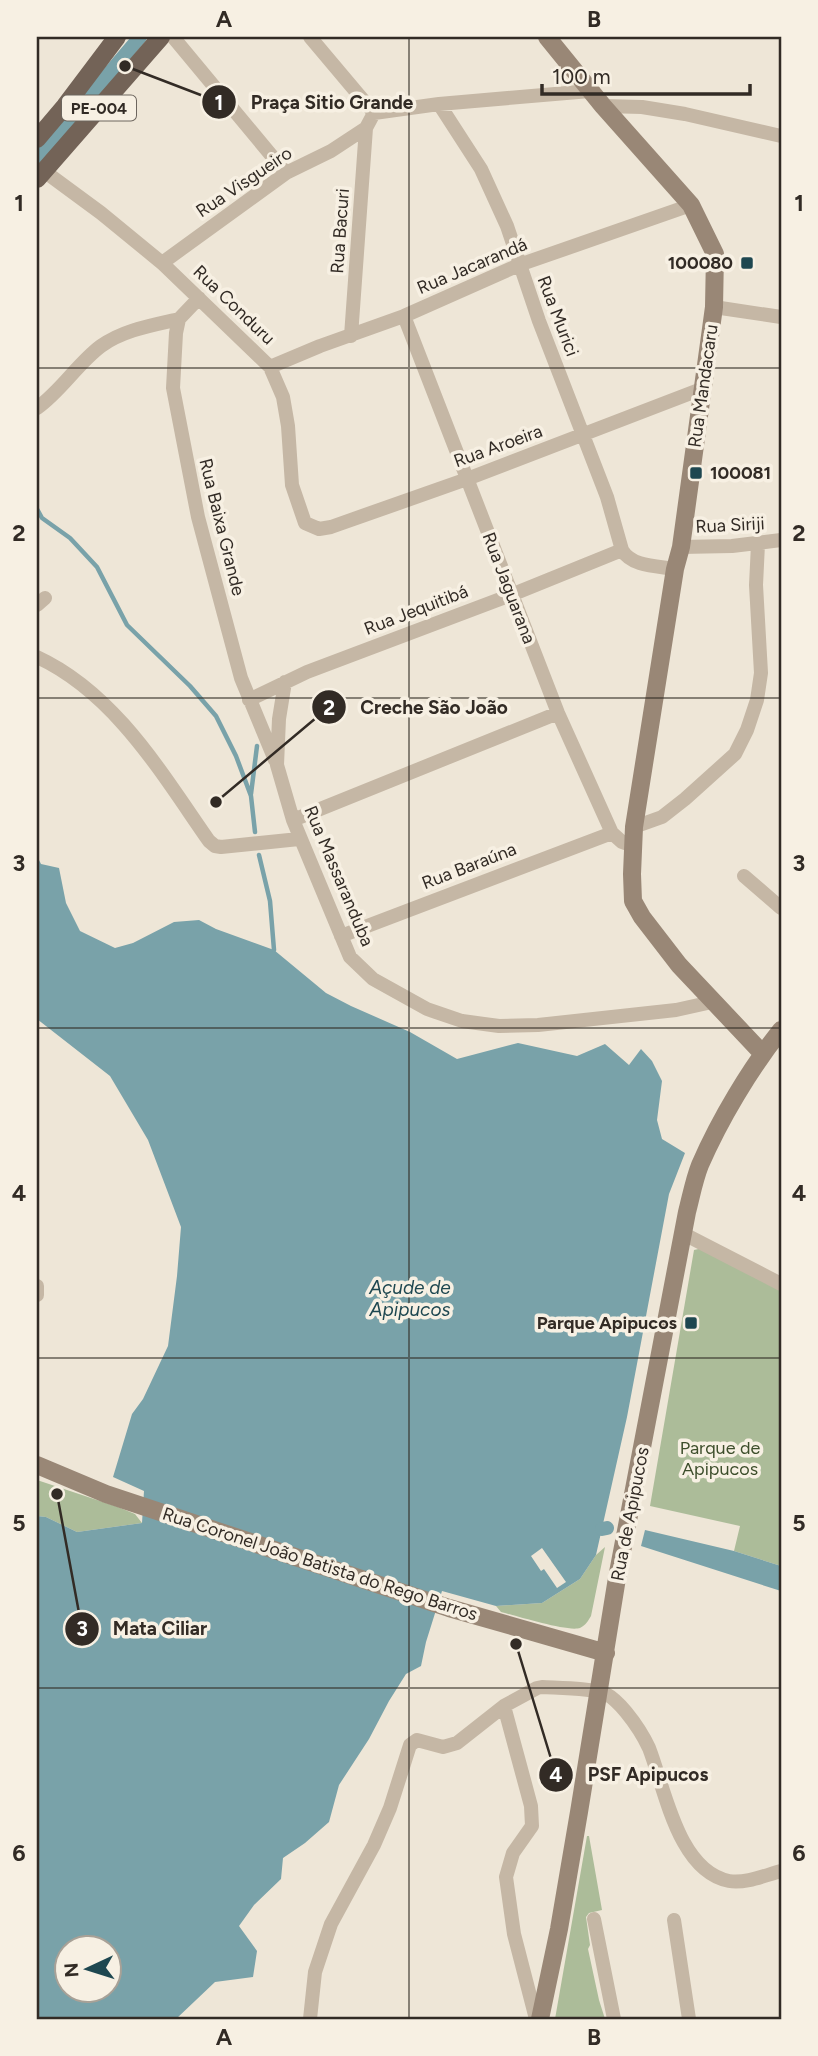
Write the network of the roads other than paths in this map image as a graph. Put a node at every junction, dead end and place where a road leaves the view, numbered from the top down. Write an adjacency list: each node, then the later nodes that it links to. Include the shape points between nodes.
1 (117, 37): 12 (main road, PE-004)
2 (161, 37): 14 (main road, PE-004)
3 (173, 37): 13 (street)
4 (547, 37): 6 (street, Rua Mandacaru)
5 (317, 39): 9 (street)
6 (590, 91): 7 (street); 8 (street, Rua Mandacaru)
7 (439, 104): 9 (street); 17 (street, Rua Murici, via 481,169)
8 (603, 106): 11 (street, via 685,114); 15 (street, Rua Mandacaru)
9 (374, 113): 10 (street, Rua Visgueiro)
10 (366, 128): 13 (street, Rua Visgueiro); 23 (street, Rua Bacuri)
11 (781, 136)
12 (37, 139)
13 (286, 173): 16 (street, Rua Visgueiro)
14 (40, 175): 16 (street, Rua Conduru, via 101,213)
15 (691, 205): 17 (street, Rua Jacarandá); 19 (street, Rua Mandacaru, via 715,254)
16 (162, 263): 18 (street, Rua Conduru)
17 (519, 265): 20 (street, Rua Jacarandá); 27 (street, Rua Murici)
18 (199, 298): 22 (street); 24 (street, Rua Conduru)
19 (714, 307): 21 (street); 25 (street, Rua Mandacaru)
20 (404, 316): 23 (street, Rua Jacarandá); 28 (street, Rua Jaguarana)
21 (781, 317)
22 (180, 319): 26 (street, via 125,334 101,346); 38 (street, Rua Baixa Grande, via 173,368 177,414 198,517)
23 (351, 336): 24 (street, Rua Jacarandá)
24 (270, 367): 29 (street, Rua Conduru, via 283,397 292,485)
25 (704, 388): 27 (street, Rua Aroeira); 32 (street, Rua Mandacaru)
26 (37, 408)
27 (584, 434): 28 (street, Rua Aroeira); 33 (street, Rua Murici)
28 (467, 479): 29 (street, Rua Aroeira, via 331,527 319,529); 35 (street, Rua Jaguarana)
29 (305, 523)
30 (781, 540): 31 (street, Rua Siriji)
31 (758, 544): 32 (street, Rua Siriji); 42 (street, via 761,673 747,730 735,754 685,799 662,817)
32 (681, 547): 34 (street, Rua Mandacaru)
33 (622, 550): 34 (street, via 637,563); 35 (street, Rua Jequitibá)
34 (676, 569): 42 (street, Rua Mandacaru)
35 (511, 595): 37 (street, Rua Jequitibá); 39 (street, Rua Jaguarana)
36 (37, 657): 44 (street, via 56,666 114,713 215,846)
37 (285, 682): 38 (street, Rua Jequitibá); 40 (street, Rua Massaranduba)
38 (249, 700): 40 (street, Rua Baixa Grande)
39 (558, 713): 41 (street); 43 (street, Rua Jaguarana)
40 (277, 765): 41 (street, Rua Massaranduba)
41 (293, 821): 44 (street, Rua Massaranduba)
42 (634, 827): 45 (street, Rua Mandacaru)
43 (612, 833): 45 (street); 48 (street, Rua Baraúna)
44 (299, 839): 48 (street, Rua Massaranduba)
45 (633, 846): 49 (street, Rua Mandacaru, via 636,909)
46 (744, 876): 47 (street)
47 (781, 908)
48 (341, 936): 49 (street, Rua Massaranduba, via 350,957 373,979 427,1009 461,1021 538,1025)
49 (712, 1002): 51 (street)
50 (781, 1030): 51 (street, Rua de Apipucos)
51 (763, 1054): 52 (street, Rua de Apipucos, via 699,1167)
52 (682, 1233): 53 (street); 57 (street, Rua de Apipucos)
53 (781, 1284)
54 (37, 1286): 55 (street)
55 (37, 1295)
56 (37, 1465): 57 (street, Rua Coronel João Batista do Rego Barros, via 106,1494 449,1608)
57 (606, 1653): 58 (street, Rua de Apipucos)
58 (599, 1692): 59 (street, via 542,1687); 60 (street, via 613,1698 638,1726 681,1838 704,1868 730,1881); 64 (street, Rua de Apipucos, via 559,1930)
59 (504, 1706): 63 (street, via 457,1743 443,1747 417,1740 410,1745 374,1845 331,1924 315,1972); 64 (street, via 533,1819 513,1853 506,1877 514,1934)
60 (781, 1871)
61 (594, 1919): 65 (street)
62 (674, 1920): 66 (street)
63 (310, 2019)
64 (538, 2019)
65 (614, 2019)
66 (689, 2019)

